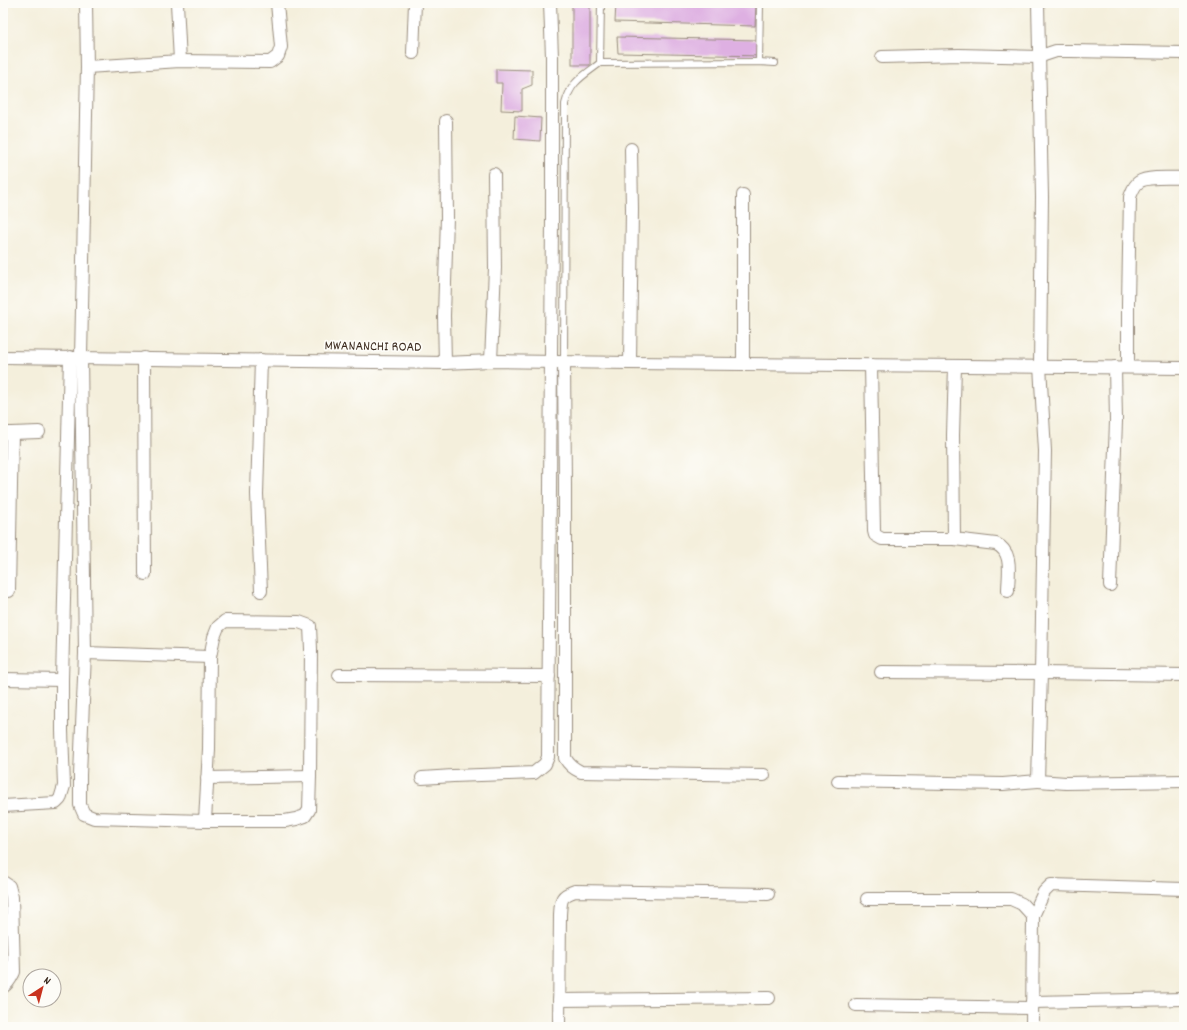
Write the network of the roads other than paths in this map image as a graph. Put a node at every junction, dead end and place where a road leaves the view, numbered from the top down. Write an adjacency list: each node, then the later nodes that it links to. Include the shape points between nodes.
1 (86, 3): 17 (street)
2 (178, 3): 13 (street)
3 (277, 3): 13 (street, via 281,47 278,56 270,62)
4 (415, 3): 9 (street)
5 (550, 3): 28 (street)
6 (601, 3): 15 (lane)
7 (760, 3): 14 (lane)
8 (1038, 3): 12 (street)
9 (413, 53)
10 (1184, 53): 12 (street, via 1071,50 1056,51)
11 (882, 57): 12 (street)
12 (1038, 57): 35 (street, via 1042,197)
13 (180, 61): 17 (street)
14 (759, 62): 15 (lane); 16 (lane)
15 (600, 63): 29 (lane, via 573,84 565,104)
16 (775, 63)
17 (87, 67): 24 (street)
18 (446, 121): 30 (street)
19 (631, 149): 31 (street)
20 (494, 174): 27 (street, via 495,268)
21 (1184, 178): 37 (street, via 1148,179 1139,182 1130,197)
22 (743, 195): 32 (street)
23 (3, 357): 24 (street, MWANANCHI ROAD)
24 (76, 357): 25 (street, MWANANCHI ROAD); 47 (street); 55 (street)
25 (144, 358): 26 (street, MWANANCHI ROAD); 42 (street)
26 (261, 360): 30 (street, MWANANCHI ROAD); 45 (street, via 257,494)
27 (491, 361): 28 (street, MWANANCHI ROAD); 30 (street, MWANANCHI ROAD)
28 (551, 362): 29 (street, MWANANCHI ROAD); 53 (street)
29 (564, 362): 31 (street, MWANANCHI ROAD); 56 (street, via 565,758 569,765 581,772)
30 (445, 363)
31 (630, 363): 32 (street, MWANANCHI ROAD)
32 (743, 364): 33 (street, MWANANCHI ROAD)
33 (871, 365): 34 (street, MWANANCHI ROAD); 41 (street, via 875,535 882,539)
34 (955, 366): 35 (street, MWANANCHI ROAD); 41 (street)
35 (1040, 366): 36 (street, MWANANCHI ROAD); 50 (street, via 1045,451)
36 (1114, 366): 37 (street, MWANANCHI ROAD); 43 (street, via 1116,421)
37 (1128, 367): 38 (street, MWANANCHI ROAD)
38 (1184, 368)
39 (38, 432): 40 (street)
40 (8, 433): 44 (street)
41 (954, 540): 46 (street, via 996,544 1002,547 1008,557)
42 (145, 574)
43 (1110, 585)
44 (9, 591)
45 (261, 591)
46 (1008, 591)
47 (85, 653): 48 (street); 64 (street, via 80,775 80,804 84,814 94,818)
48 (210, 658): 57 (street, via 218,627 225,621 299,622 310,626); 58 (street)
49 (881, 672): 50 (street)
50 (1041, 672): 51 (street); 62 (street)
51 (1184, 675)
52 (339, 676): 53 (street)
53 (549, 676): 59 (street, via 548,757 541,768 534,773)
54 (3, 679): 55 (street)
55 (62, 680): 63 (street, via 64,786 60,799 56,803)
56 (764, 775)
57 (310, 776): 58 (street); 64 (street, via 309,810 305,816 285,821)
58 (207, 778): 64 (street)
59 (422, 778)
60 (838, 781): 62 (street, via 1003,784)
61 (1184, 781): 62 (street)
62 (1038, 782)
63 (3, 806)
64 (205, 821)
65 (3, 882): 70 (street, via 9,886 12,897 14,972)
66 (1184, 889): 69 (street, via 1051,886 1044,892)
67 (768, 894): 73 (street, via 575,891 566,894 561,901 560,915)
68 (867, 899): 69 (street, via 1011,899 1022,904)
69 (1032, 916): 75 (street)
70 (3, 987)
71 (769, 998): 73 (street)
72 (1184, 999): 75 (street)
73 (559, 1000): 76 (street)
74 (856, 1005): 75 (street)
75 (1032, 1005): 77 (street)
76 (559, 1027)
77 (1032, 1027)

